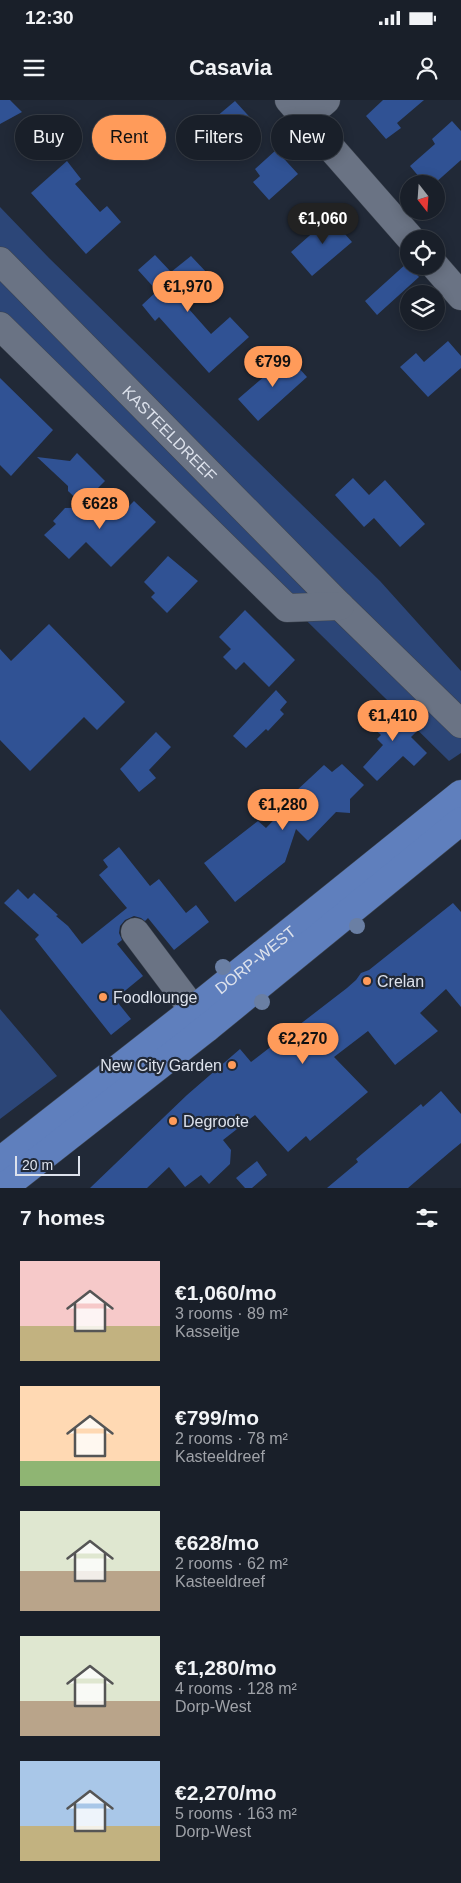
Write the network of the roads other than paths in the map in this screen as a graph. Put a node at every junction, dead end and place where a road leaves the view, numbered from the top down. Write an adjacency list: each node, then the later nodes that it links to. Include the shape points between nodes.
1 (326, 100): 2 (street)
2 (297, 109): 3 (street)
3 (402, 230)
4 (0, 261): 8 (street, KASTEELDREEF)
5 (443, 275): 6 (street)
6 (461, 296)
7 (0, 326): 8 (street, via 287,608)
8 (340, 606): 9 (street, KASTEELDREEF)
9 (461, 724)
10 (461, 794): 13 (main road, DORP-WEST)
11 (461, 821): 13 (main road, DORP-WEST)
12 (135, 932): 13 (street)
13 (200, 1018): 14 (main road, DORP-WEST); 15 (main road, DORP-WEST)
14 (0, 1161)
15 (4, 1188)

